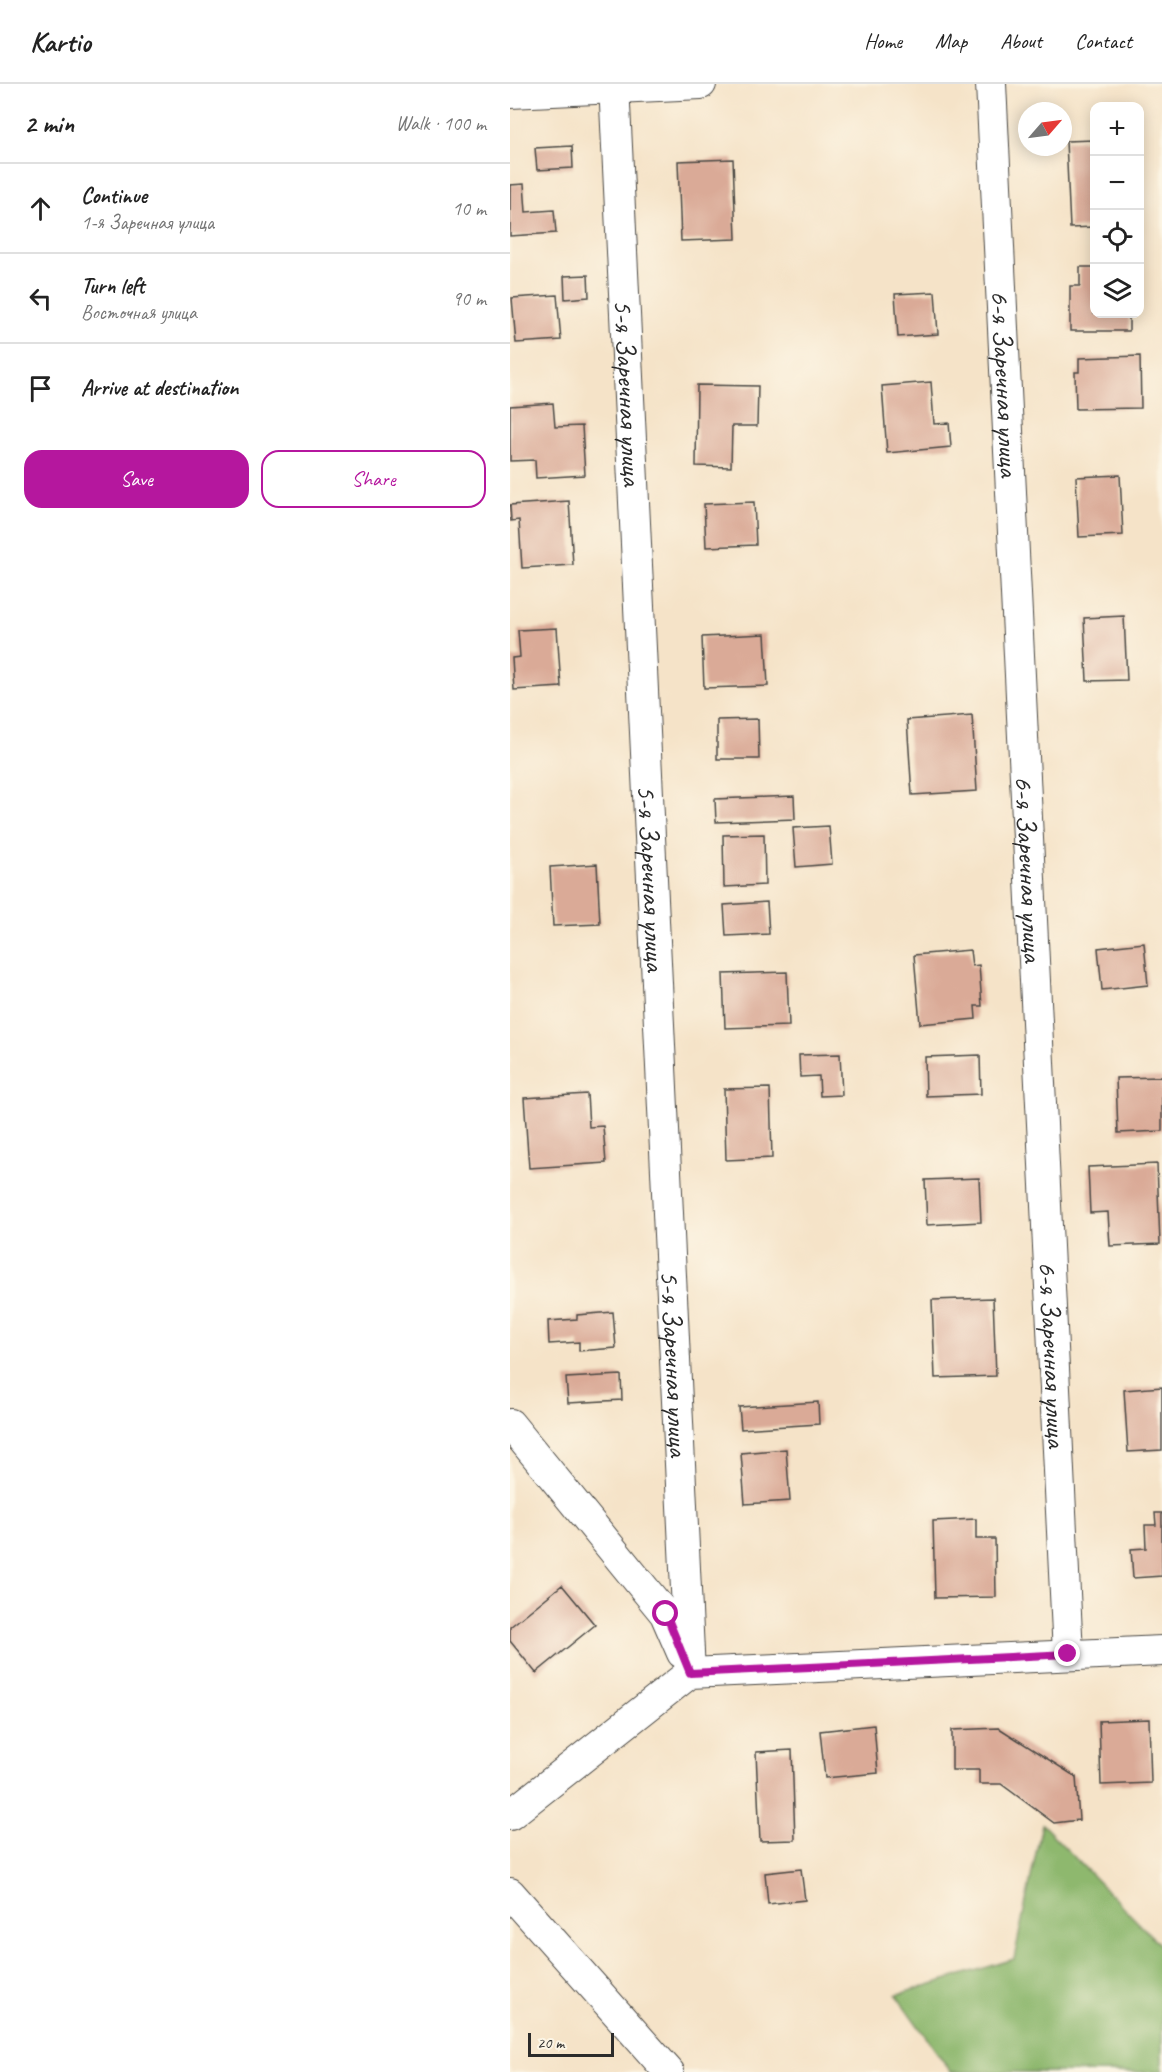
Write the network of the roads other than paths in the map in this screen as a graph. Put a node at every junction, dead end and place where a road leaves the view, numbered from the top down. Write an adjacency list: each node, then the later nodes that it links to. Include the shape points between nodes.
1 (701, 84): 3 (street)
2 (991, 84): 7 (street, 6-я Заречная улица)
3 (615, 86): 4 (street); 8 (street, 5-я Заречная улица)
4 (510, 93)
5 (510, 1424): 8 (street, via 666,1614)
6 (1162, 1651): 7 (street)
7 (1068, 1654): 8 (street)
8 (690, 1673): 9 (street)
9 (510, 1815)
10 (510, 1893): 11 (street)
11 (669, 2072)

